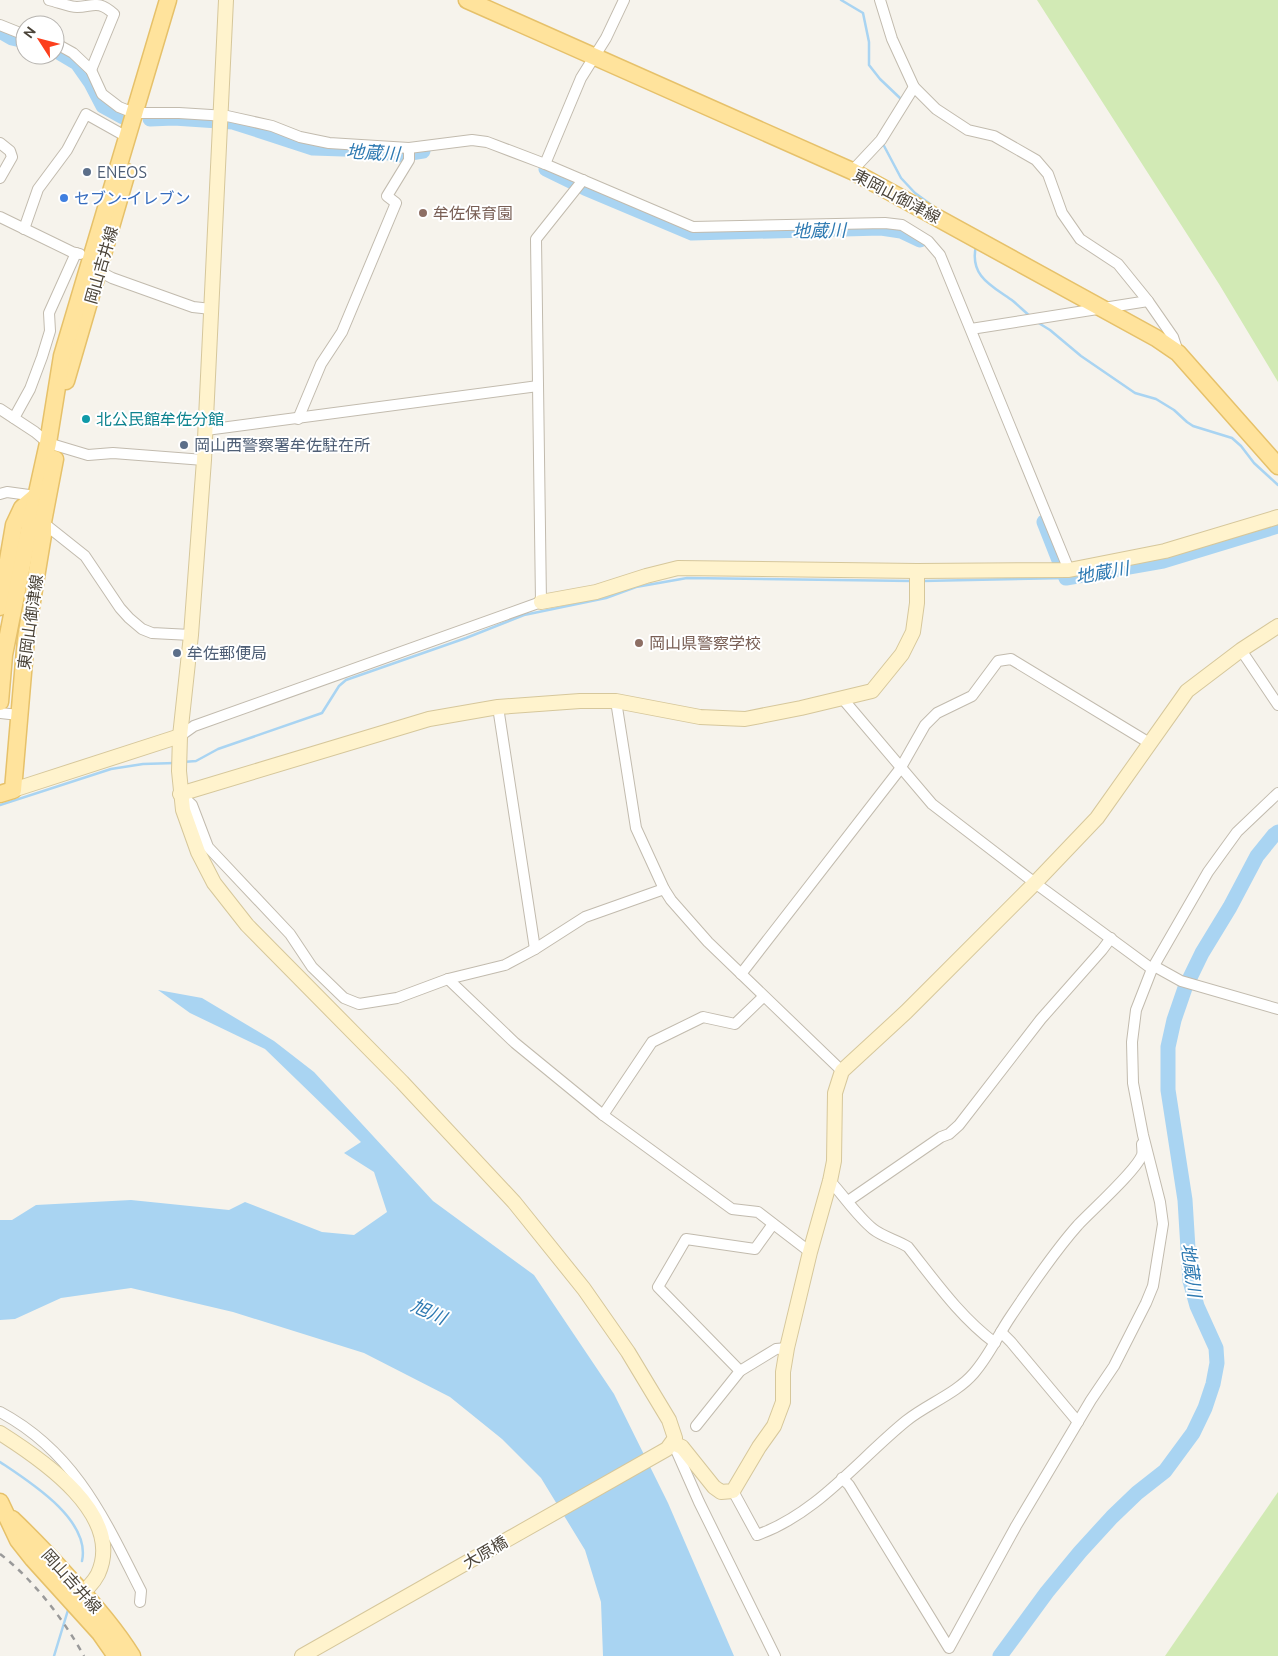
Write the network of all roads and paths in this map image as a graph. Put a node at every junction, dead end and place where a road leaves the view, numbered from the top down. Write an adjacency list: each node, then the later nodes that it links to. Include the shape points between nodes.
1 (50, 0): 8 (street, via 75,7)
2 (168, 0): 15 (main road, 岡山吉井線)
3 (179, 0): 15 (main road, 岡山吉井線)
4 (226, 0): 16 (street)
5 (467, 0): 12 (main road, 東岡山御津線)
6 (624, 0): 12 (street)
7 (880, 0): 14 (street, via 892,39)
8 (108, 4): 13 (street, via 114,14)
9 (0, 25): 10 (street)
10 (15, 31)
11 (65, 49): 13 (street)
12 (594, 57): 20 (street, via 581,78); 21 (main road, 東岡山御津線)
13 (91, 70): 15 (street, via 102,94 119,107)
14 (914, 86): 21 (street, via 881,140); 27 (street, via 936,109 968,130 994,136 1036,160 1048,174 1062,213 1080,239 1118,264)
15 (139, 113): 16 (street, via 179,113); 17 (main road, 岡山吉井線); 26 (main road, 岡山吉井線)
16 (220, 122): 19 (street, via 272,126 329,144); 28 (street)
17 (127, 138): 25 (street, via 86,114 67,150 38,189); 26 (main road, 岡山吉井線)
18 (0, 142): 22 (street, via 12,157)
19 (409, 148): 20 (street, via 472,140 487,142); 35 (street, via 409,160 387,196 396,203 342,332 321,364)
20 (545, 164): 23 (street)
21 (852, 171): 29 (main road, 東岡山御津線)
22 (0, 178)
23 (583, 180): 30 (street, via 693,227 902,225 928,241 940,255); 32 (street, via 536,239)
24 (0, 217): 25 (street)
25 (24, 229): 26 (street)
26 (91, 262): 28 (street, via 193,307); 34 (street, via 49,313 50,331 42,357); 37 (main road, 岡山吉井線, via 62,356)
27 (1148, 301): 29 (street); 31 (street, via 1174,337)
28 (211, 309): 36 (street)
29 (1101, 309): 30 (street); 31 (main road, 東岡山御津線)
30 (971, 329): 44 (street)
31 (1178, 353): 39 (main road, 東岡山御津線)
32 (538, 386): 35 (street); 46 (street)
33 (0, 409): 34 (street)
34 (14, 418): 37 (street)
35 (298, 419): 36 (street)
36 (206, 430): 38 (street)
37 (48, 444): 38 (street, via 88,456 113,453); 41 (main road, 岡山吉井線); 43 (main road, 東岡山御津線, via 55,459)
38 (204, 460): 49 (street)
39 (1278, 466)
40 (0, 494): 41 (street)
41 (36, 496): 43 (main road, 岡山吉井線); 47 (main road, 東岡山御津線, via 22,508 14,525)
42 (1278, 517): 44 (street, via 1166,551)
43 (37, 521): 49 (street, via 86,556 120,608 142,629 152,633); 53 (main road, 岡山吉井線, via 4,656); 57 (main road, 東岡山御津線, via 43,535 26,638)
44 (1069, 570): 45 (street)
45 (917, 571): 46 (street, via 678,568 596,592); 51 (street, via 913,632 902,654 872,691)
46 (541, 602): 58 (street, via 194,726)
47 (0, 607)
48 (1278, 626): 50 (street)
49 (191, 635): 58 (street)
50 (1241, 650): 54 (street); 59 (street, via 1187,691)
51 (842, 698): 52 (street, via 745,719 700,717); 60 (street)
52 (616, 701): 55 (street, via 580,700); 65 (street, via 636,828)
53 (0, 702)
54 (1278, 705)
55 (498, 707): 63 (street, via 429,719); 67 (street)
56 (0, 713): 57 (street)
57 (19, 715): 61 (main road, 東岡山御津線)
58 (180, 741): 61 (street); 63 (street)
59 (1151, 744): 60 (street, via 1011,659 998,661 972,696 937,713 925,725); 64 (street, via 1097,818)
60 (900, 769): 64 (street, via 932,804); 69 (street)
61 (7, 792)
62 (1278, 793): 68 (street, via 1237,832 1208,872)
63 (180, 794): 70 (street, via 192,805 208,847 290,934 312,967 344,998 359,1004 397,998); 88 (street, via 198,852 214,883 247,925 514,1202 584,1289 628,1352 669,1420 675,1438)
64 (1035, 883): 66 (street); 73 (street)
65 (664, 889): 67 (street, via 585,917); 69 (street, via 708,942)
66 (1111, 938): 68 (street); 77 (street, via 1041,1018 949,1134)
67 (535, 950): 70 (street, via 505,965)
68 (1153, 967): 72 (street, via 1182,981); 75 (street, via 1136,1010 1132,1042)
69 (741, 974): 71 (street)
70 (448, 979): 74 (street, via 515,1043)
71 (764, 997): 73 (street); 74 (street, via 735,1024 703,1017 652,1042)
72 (1278, 1009)
73 (842, 1071): 76 (street, via 835,1093 834,1161)
74 (603, 1115): 78 (street, via 732,1210 758,1212)
75 (1142, 1136): 80 (street, via 1142,1156 1070,1235); 85 (street, via 1163,1224 1153,1286 1114,1366)
76 (830, 1181): 77 (street); 79 (street)
77 (848, 1201): 81 (street, via 872,1228 908,1247 958,1310)
78 (773, 1224): 79 (street); 83 (street, via 755,1249 686,1239 658,1287)
79 (810, 1252): 82 (street)
80 (1001, 1332): 81 (street); 85 (street)
81 (995, 1343): 89 (street, via 963,1383 906,1421)
82 (787, 1348): 83 (street, via 776,1348); 90 (street, via 783,1402 774,1426)
83 (740, 1371): 86 (street)
84 (0, 1412): 93 (street, via 44,1442 84,1486 107,1522 140,1591)
85 (1078, 1422): 89 (street, via 949,1648)
86 (696, 1426)
87 (0, 1433): 92 (street, via 45,1463 79,1497 97,1523 103,1552 98,1573)
88 (670, 1446): 90 (street, via 682,1447 721,1492); 96 (street, 大原橋); 97 (street)
89 (842, 1478): 90 (street, via 806,1509 772,1530 757,1535)
90 (734, 1491)
91 (2, 1507): 92 (main road, 岡山吉井線, via 37,1542)
92 (78, 1597): 94 (main road, 岡山吉井線); 95 (main road, 岡山吉井線, via 122,1640)
93 (140, 1602)
94 (116, 1656)
95 (132, 1656)
96 (302, 1656)
97 (775, 1656)

